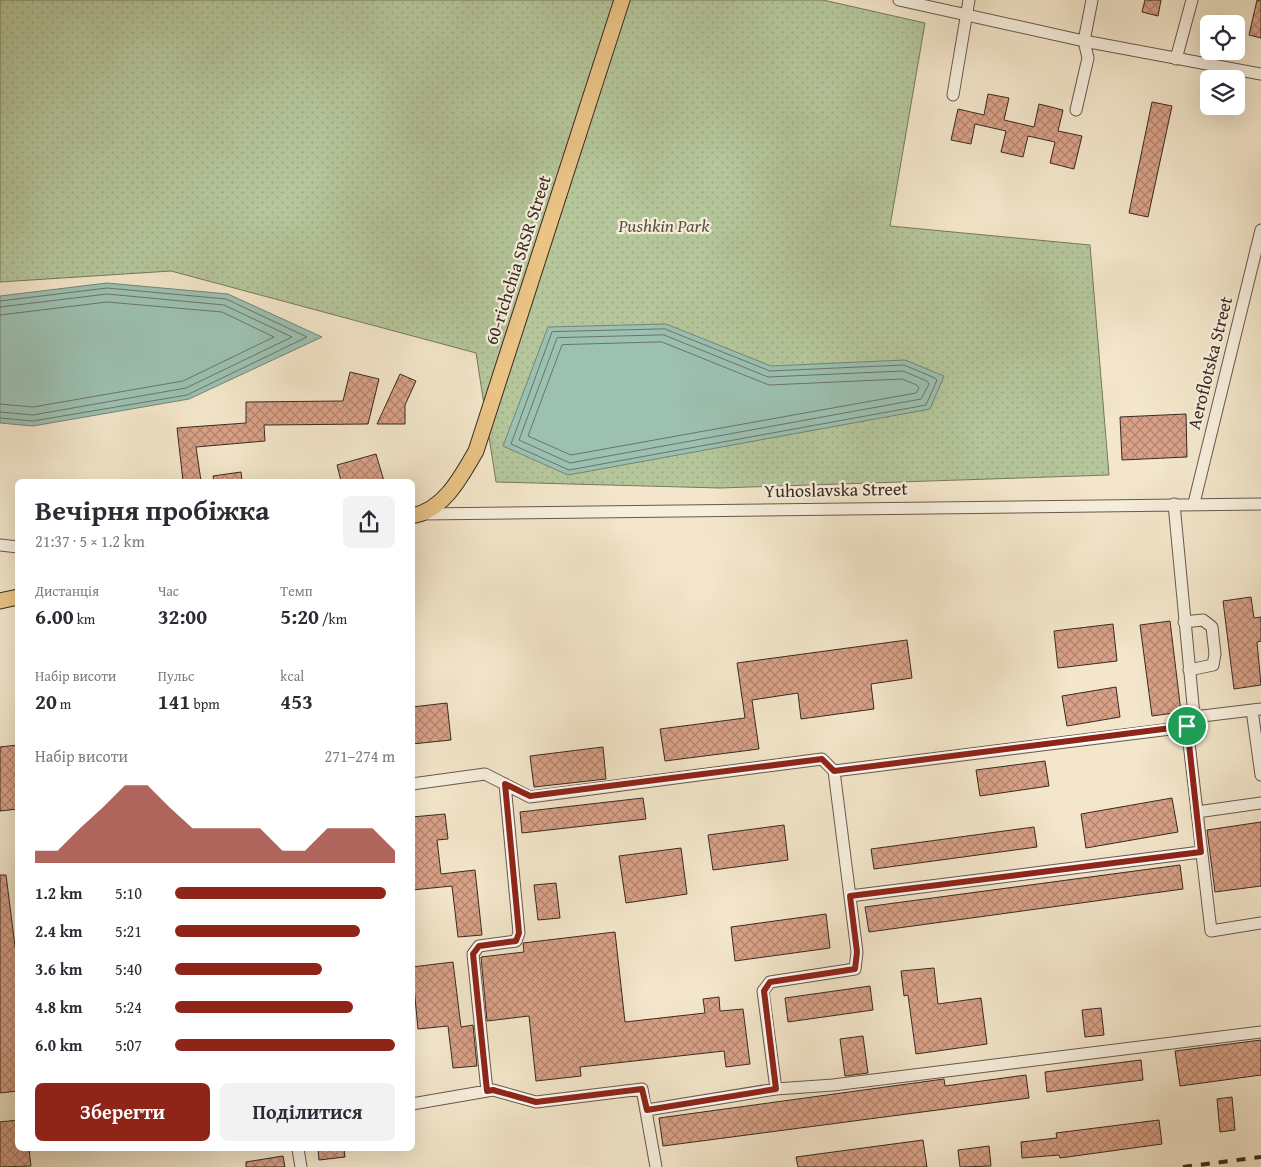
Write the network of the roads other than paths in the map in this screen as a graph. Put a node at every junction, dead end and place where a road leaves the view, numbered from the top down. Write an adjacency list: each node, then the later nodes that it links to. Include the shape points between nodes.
1 (622, 0): 16 (main road, 60-richchia SRSR Street, via 476,451 454,490)
2 (898, 0): 6 (street)
3 (969, 0): 6 (street)
4 (1092, 0): 7 (street)
5 (1192, 0): 8 (street)
6 (966, 15): 7 (street); 10 (street)
7 (1084, 41): 8 (street); 11 (street, via 1088,58)
8 (1176, 59): 9 (street)
9 (1261, 74)
10 (953, 95)
11 (1076, 110)
12 (1261, 230): 13 (street, Aeroflotska Street)
13 (1194, 503): 14 (street, Yuhoslavska Street); 15 (street, Yuhoslavska Street)
14 (1174, 504): 16 (street, Yuhoslavska Street); 21 (street)
15 (1261, 504)
16 (417, 515)
17 (0, 545): 18 (street)
18 (15, 548)
19 (15, 598): 20 (main road)
20 (0, 601)
21 (1184, 622): 22 (street); 22 (street, via 1203,620 1212,627 1215,654 1212,665)
22 (1189, 670): 24 (street)
23 (1257, 710): 24 (street); 26 (street)
24 (1190, 722): 25 (street); 30 (street)
25 (834, 771): 28 (street, via 822,759 530,796); 32 (street)
26 (1261, 775)
27 (415, 784): 28 (street, via 485,774)
28 (505, 784): 36 (street, via 519,933 516,941 479,946 473,954)
29 (1261, 803): 30 (street)
30 (1197, 812): 31 (street)
31 (1201, 852): 32 (street); 33 (street, via 1211,931)
32 (850, 896): 35 (street, via 857,952 855,969 770,982 764,991)
33 (1260, 925)
34 (1261, 1032): 35 (street, via 833,1085)
35 (776, 1089): 38 (street)
36 (487, 1091): 37 (street); 38 (street, via 536,1102 642,1089)
37 (415, 1103)
38 (647, 1110): 41 (street)
39 (298, 1151): 40 (street)
40 (301, 1167)
41 (656, 1167)

